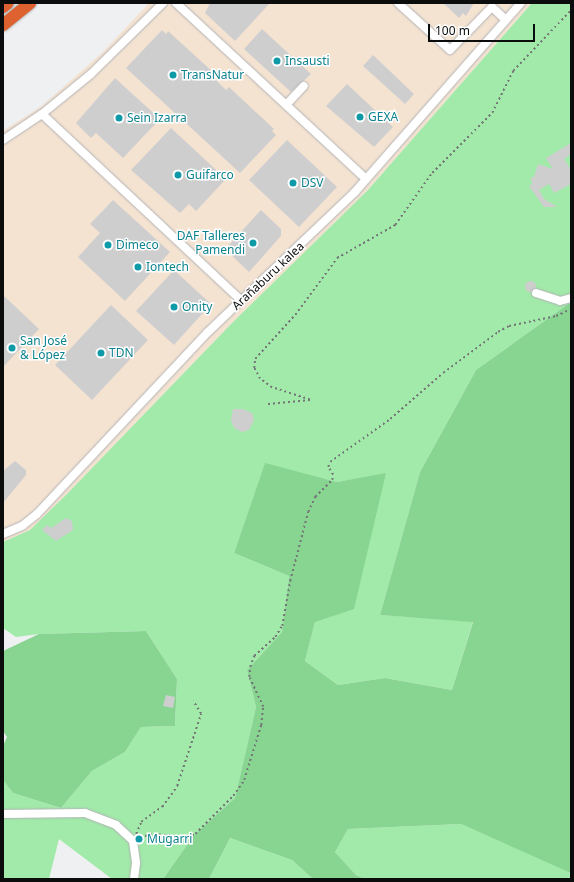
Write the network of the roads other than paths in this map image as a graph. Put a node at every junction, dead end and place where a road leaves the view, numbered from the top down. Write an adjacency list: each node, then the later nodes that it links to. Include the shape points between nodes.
1 (8, 3): 7 (highway)
2 (30, 3): 9 (highway)
3 (163, 3): 12 (street, via 91,74)
4 (176, 3): 11 (street)
5 (398, 3): 8 (street, via 450,50 492,7)
6 (521, 3): 8 (street, Arañaburu kalea)
7 (3, 7)
8 (506, 20): 14 (street, Arañaburu kalea)
9 (3, 25)
10 (304, 86): 11 (street)
11 (286, 105): 14 (street)
12 (42, 114): 13 (street); 17 (street)
13 (3, 140)
14 (366, 179): 17 (street, Arañaburu kalea, via 304,243)
15 (536, 293): 16 (street, via 560,300)
16 (571, 298)
17 (241, 300): 18 (street, Arañaburu kalea, via 146,396 37,514 22,526)
18 (3, 534)
19 (3, 814): 20 (street, via 85,814 116,825 133,840 136,863)
20 (134, 879)

